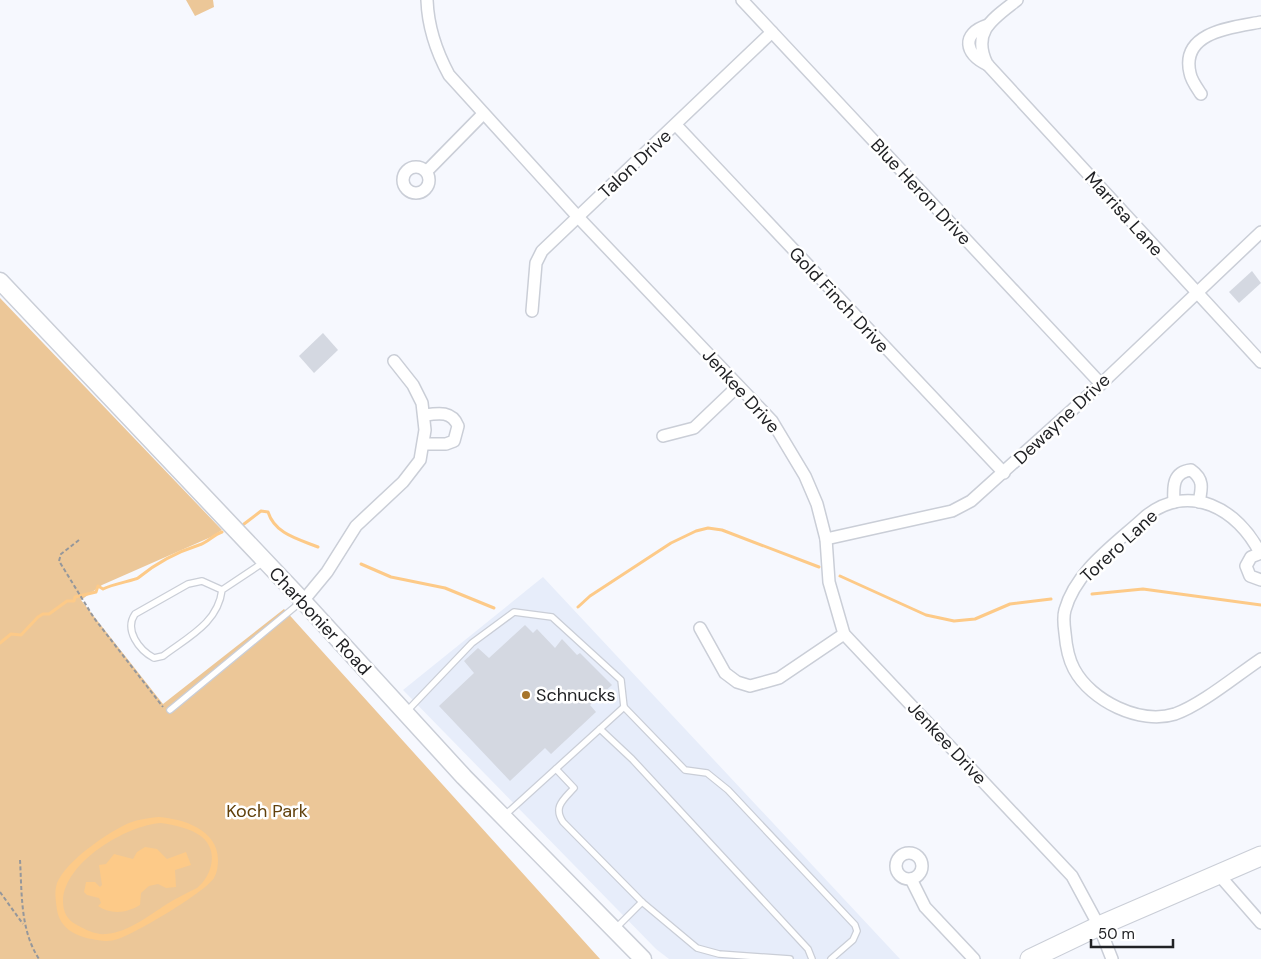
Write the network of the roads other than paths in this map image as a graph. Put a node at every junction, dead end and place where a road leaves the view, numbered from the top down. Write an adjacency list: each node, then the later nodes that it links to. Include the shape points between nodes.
1 (427, 0): 7 (street, Jenkee Drive, via 431,31 442,61 449,75)
2 (742, 0): 5 (street, Blue Heron Drive)
3 (1017, 0): 13 (street, Marrisa Lane, via 988,25 982,47 988,65)
4 (1261, 22): 6 (street, via 1211,32 1194,48 1190,73)
5 (772, 32): 8 (street, Talon Drive); 17 (street, Blue Heron Drive)
6 (1201, 94)
7 (483, 114): 9 (street); 10 (street, Jenkee Drive)
8 (676, 126): 10 (street, Talon Drive); 22 (street, Gold Finch Drive)
9 (427, 171)
10 (578, 217): 14 (street, Talon Drive, via 542,251 536,263); 18 (street, Jenkee Drive)
11 (1261, 232): 13 (street, Dewayne Drive)
12 (0, 281): 27 (main road, Charbonier Road)
13 (1197, 294): 16 (street, Marrisa Lane); 17 (street, Dewayne Drive)
14 (532, 311)
15 (394, 361): 19 (street, via 413,384)
16 (1261, 362)
17 (1101, 384): 22 (street, Dewayne Drive)
18 (738, 386): 20 (street, via 694,428); 25 (street, Jenkee Drive, via 772,421 791,450 816,504)
19 (425, 415): 21 (street); 21 (street, via 449,415 458,426 454,441)
20 (663, 436)
21 (424, 444): 30 (street, via 414,469 356,526 327,572)
22 (1004, 473): 25 (street, Dewayne Drive, via 971,501 952,511)
23 (1174, 502): 24 (street, Torero Lane); 24 (street, via 1176,477 1191,470 1202,483); 33 (street, Torero Lane, via 1146,516 1083,575 1072,591 1064,612 1064,628 1066,648 1074,670 1100,697 1118,709 1156,717 1189,707)
24 (1199, 502): 26 (street, via 1213,506 1241,524)
25 (826, 539): 32 (street, Jenkee Drive, via 829,582)
26 (1261, 553): 28 (street, via 1251,557 1246,566 1250,576)
27 (264, 562): 29 (lane); 30 (main road, Charbonier Road)
28 (1261, 580)
29 (222, 590): 29 (lane, via 220,605 211,620 164,656 154,658 148,655 130,631 130,622 135,614 188,584 202,581)
30 (303, 601): 35 (lane); 36 (main road, Charbonier Road)
31 (700, 628): 32 (street, via 725,673 750,686 779,678)
32 (844, 634): 45 (street, Jenkee Drive, via 1055,856 1072,876)
33 (1261, 658)
34 (624, 707): 36 (lane, via 621,680 552,617 514,612 472,643); 37 (lane); 50 (lane, via 685,770 707,773 728,790 855,925 857,931 853,940)
35 (170, 710)
36 (405, 712): 39 (main road, Charbonier Road)
37 (600, 729): 38 (lane); 49 (lane, via 632,759 802,942)
38 (556, 769): 39 (lane); 43 (lane, via 574,788 559,806 558,814 563,822)
39 (503, 817): 46 (main road, Charbonier Road)
40 (1261, 856): 41 (main road)
41 (1219, 875): 44 (street); 45 (main road)
42 (911, 879): 51 (street, via 926,907)
43 (642, 902): 46 (lane); 48 (lane, via 697,948 719,954)
44 (1261, 923)
45 (1099, 926): 52 (main road); 53 (street, Jenkee Drive)
46 (614, 929): 47 (main road, Charbonier Road)
47 (643, 959)
48 (790, 959)
49 (812, 959)
50 (831, 959)
51 (974, 959)
52 (1030, 959)
53 (1112, 959)

